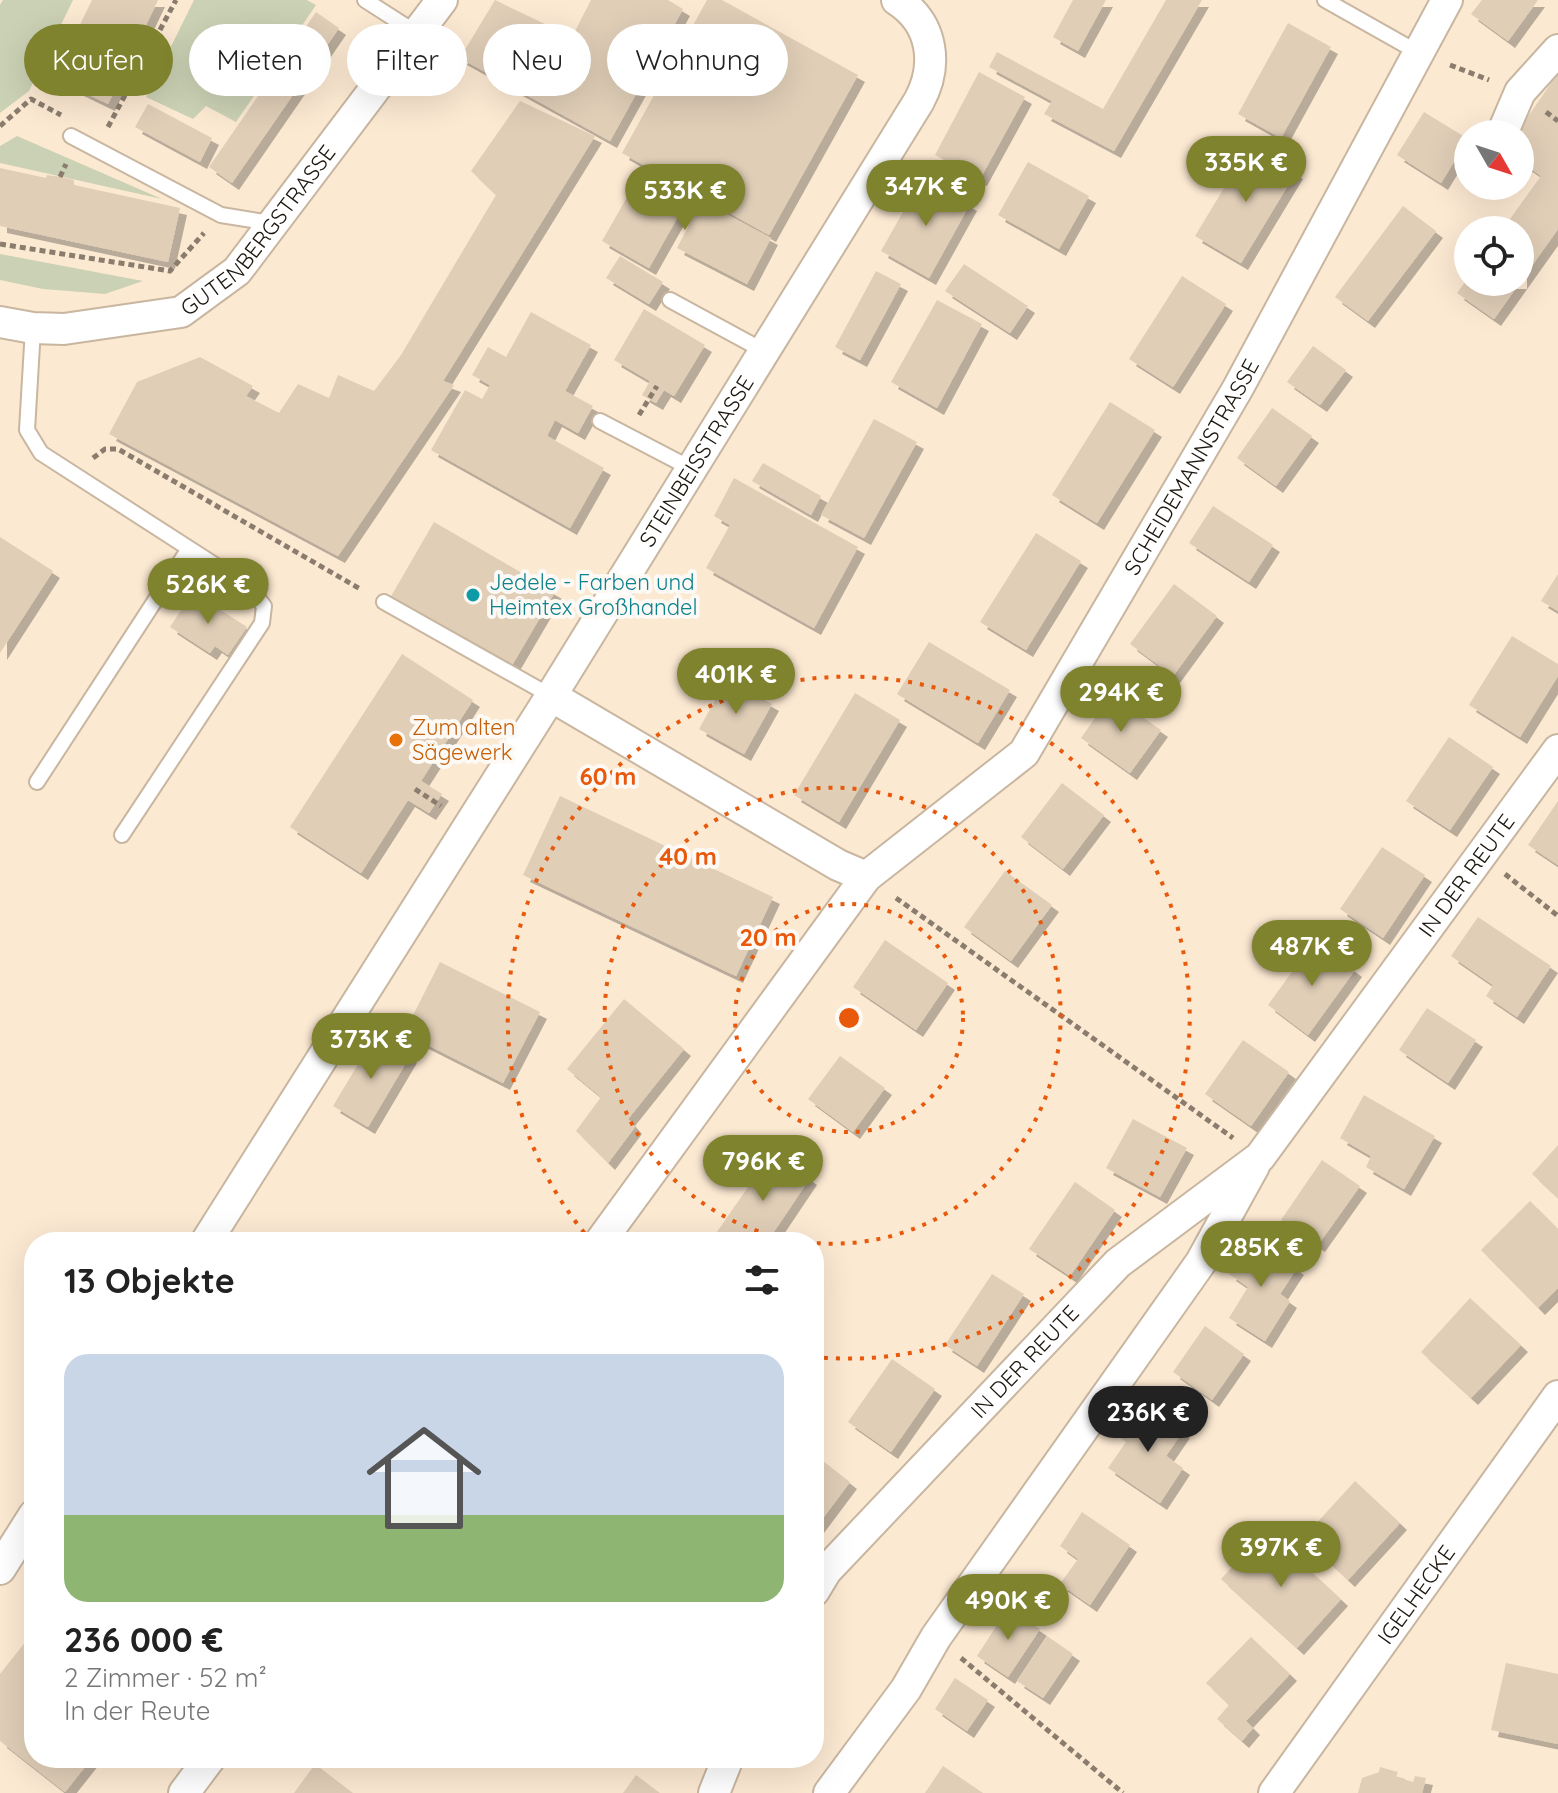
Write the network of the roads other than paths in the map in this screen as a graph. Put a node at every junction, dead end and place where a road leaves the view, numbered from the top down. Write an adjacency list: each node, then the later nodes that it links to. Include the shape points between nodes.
1 (365, 0): 6 (lane)
2 (442, 0): 7 (street, GUTENBERGSTRASSE)
3 (897, 0): 17 (street, STEINBEISSTRASSE, via 925,32 932,56 929,82)
4 (1325, 0): 9 (lane)
5 (1447, 0): 9 (street, SCHEIDEMANNSTRASSE)
6 (402, 24)
7 (425, 24)
8 (1558, 50): 11 (street, via 1520,92)
9 (1419, 53): 26 (street, SCHEIDEMANNSTRASSE, via 1238,388 1024,753)
10 (369, 96): 13 (street, GUTENBERGSTRASSE)
11 (1508, 120)
12 (71, 136): 13 (lane, via 221,215)
13 (270, 223): 16 (street, GUTENBERGSTRASSE, via 237,271 181,312 64,329)
14 (670, 300): 17 (lane)
15 (0, 322): 16 (street, GUTENBERGSTRASSE)
16 (33, 328): 20 (lane, via 27,430 41,453)
17 (764, 351): 19 (street, STEINBEISSTRASSE)
18 (600, 421): 19 (lane)
19 (692, 469): 22 (street, STEINBEISSTRASSE)
20 (188, 550): 24 (lane); 25 (lane, via 260,596 264,614)
21 (384, 602): 22 (lane)
22 (551, 696): 26 (street); 28 (street, STEINBEISSTRASSE)
23 (1558, 750): 27 (street, IN DER REUTE)
24 (37, 782)
25 (122, 835)
26 (866, 877): 29 (street, SCHEIDEMANNSTRASSE)
27 (1260, 1157): 33 (street, IN DER REUTE, via 1118,1263); 38 (street, IN DER REUTE, via 1201,1262)
28 (212, 1232)
29 (607, 1232)
30 (1558, 1396): 39 (street, IGELHECKE)
31 (24, 1531): 32 (street)
32 (0, 1569)
33 (824, 1574)
34 (203, 1768): 36 (street)
35 (724, 1768): 37 (street)
36 (184, 1793)
37 (714, 1793)
38 (829, 1793)
39 (1274, 1793)

